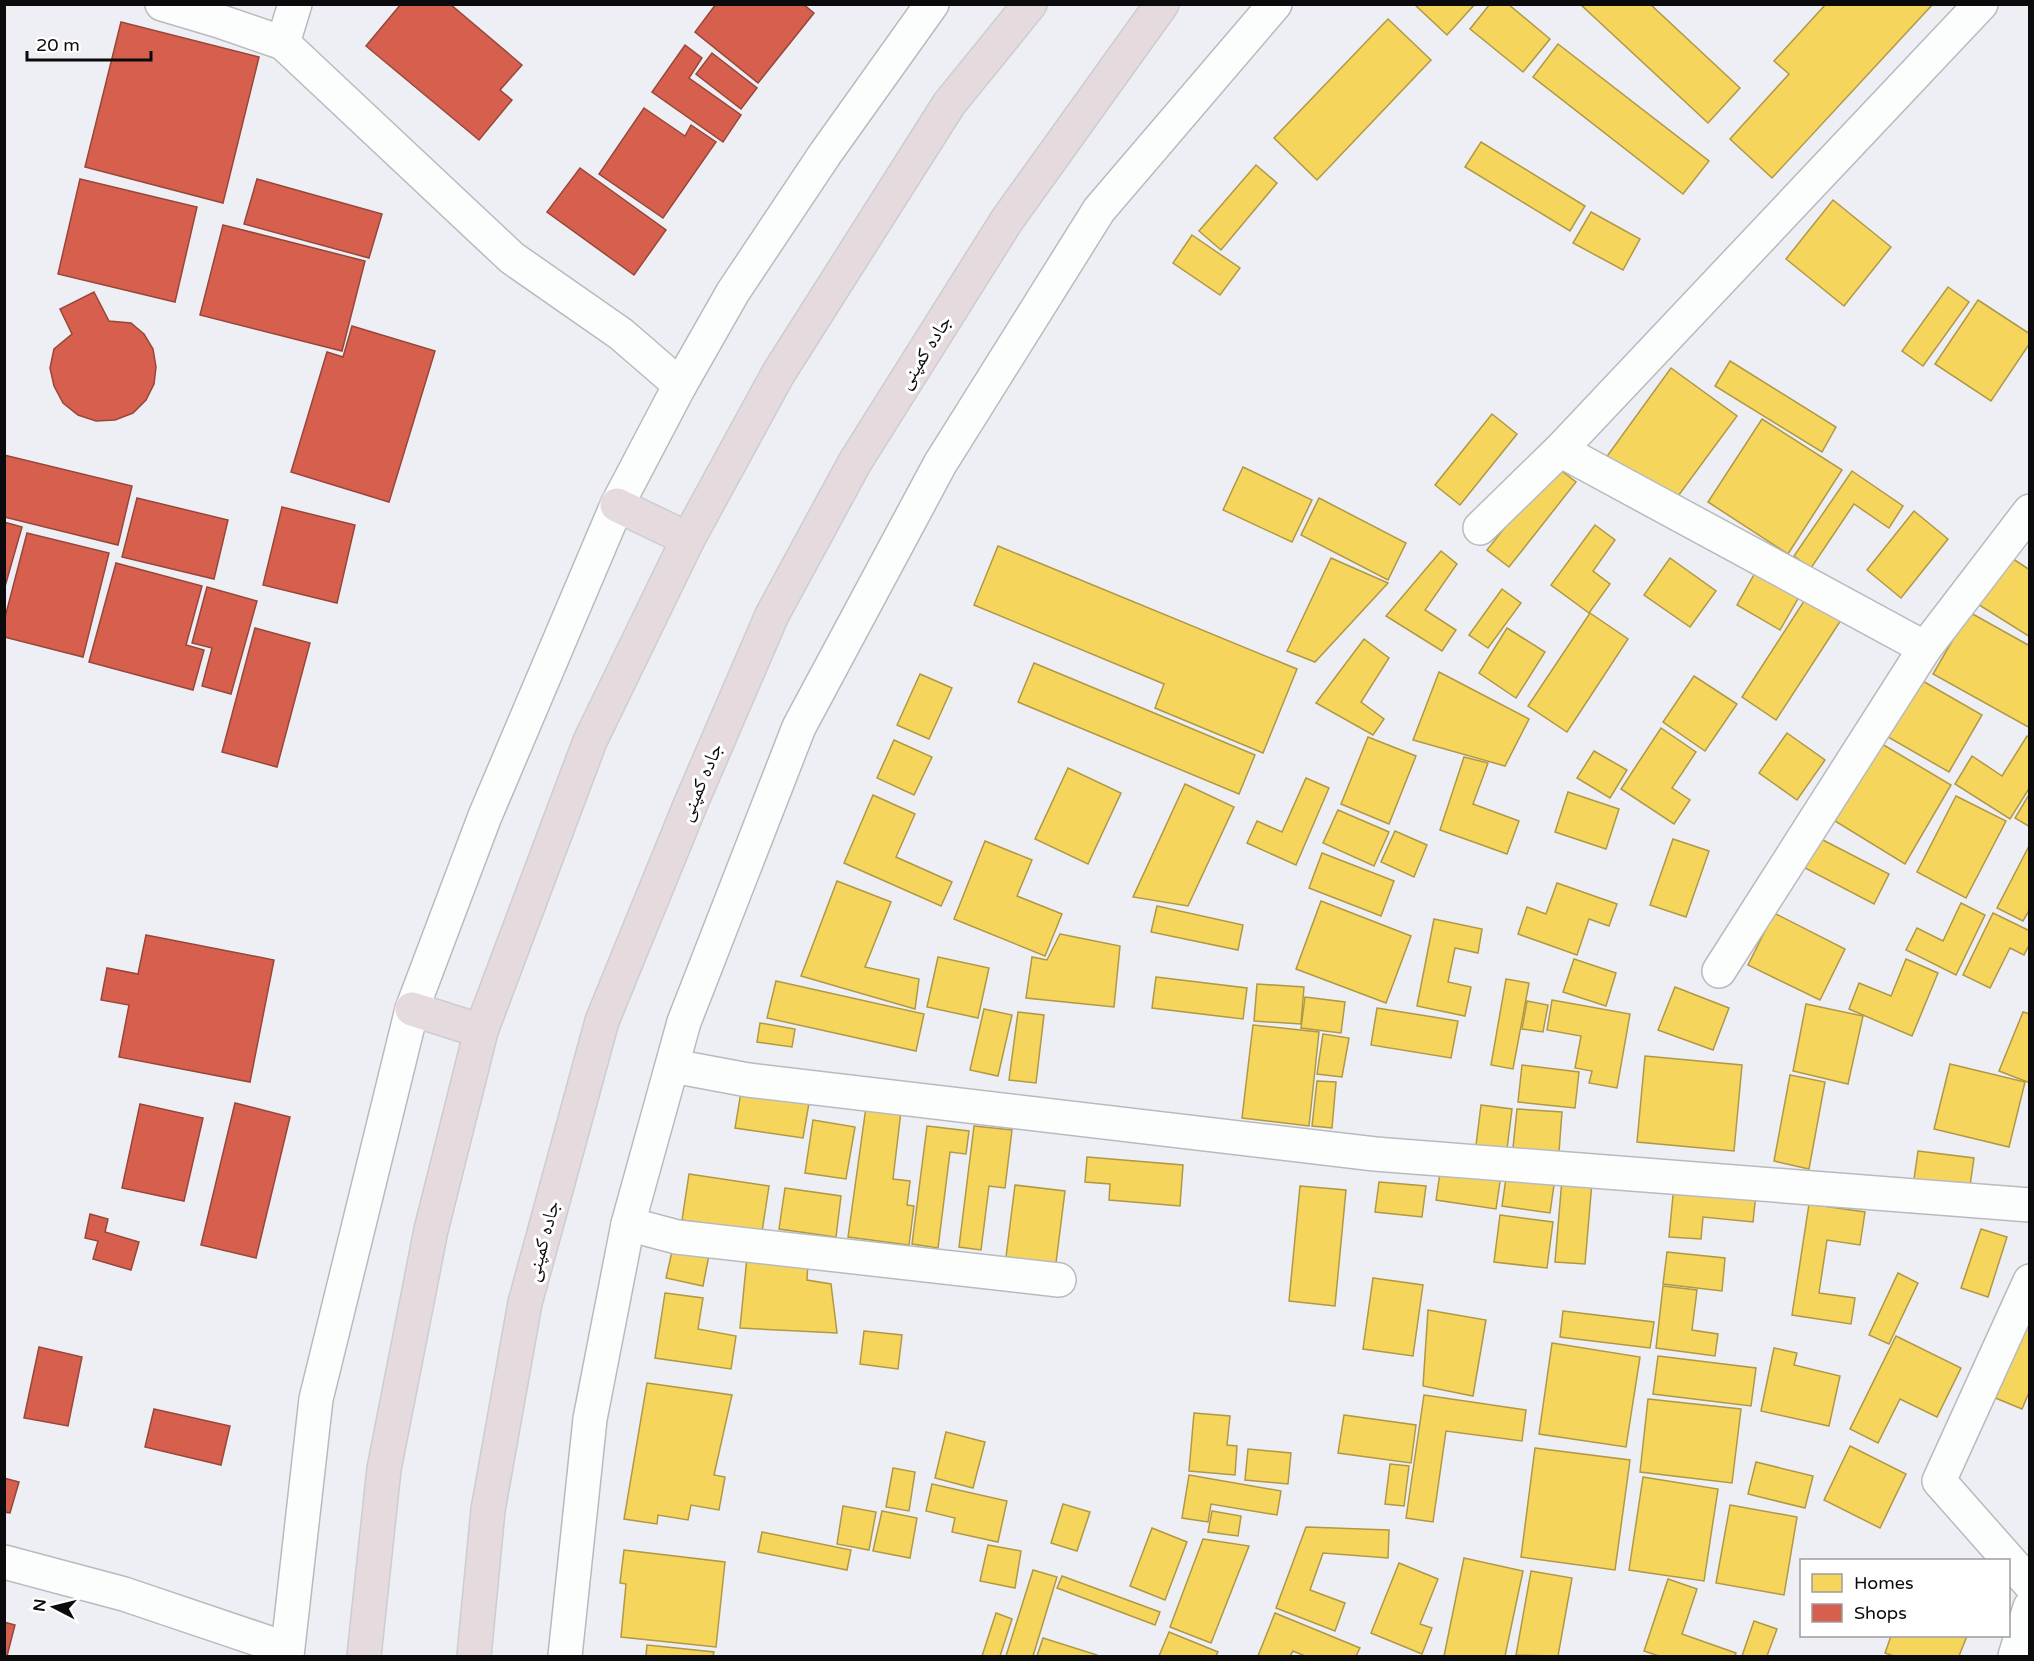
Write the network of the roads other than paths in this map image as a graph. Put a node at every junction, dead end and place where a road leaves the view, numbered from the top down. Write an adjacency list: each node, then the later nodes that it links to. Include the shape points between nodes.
1 (162, 4): 8 (street)
2 (295, 4): 8 (street)
3 (932, 4): 9 (street, via 733,292)
4 (1030, 4): 14 (highway, via 949,104 778,374)
5 (1162, 4): 31 (highway, جاده کمپنی, via 1007,220 855,462 772,615 691,803 602,1021 525,1303 488,1510)
6 (1275, 4): 19 (street, via 1099,210 940,464 799,727 684,1022)
7 (1981, 4): 10 (street)
8 (283, 44): 9 (street, via 512,258 621,334)
9 (680, 385): 11 (street)
10 (1560, 450): 13 (street); 15 (street)
11 (617, 505): 14 (highway); 17 (street, via 485,816)
12 (2030, 511): 15 (street)
13 (1480, 528)
14 (688, 538): 18 (highway, via 590,741)
15 (1925, 648): 16 (street)
16 (1719, 971)
17 (412, 1009): 18 (highway); 29 (street, via 316,1399)
18 (481, 1031): 30 (highway, via 431,1230 384,1469)
19 (674, 1066): 20 (street, via 760,1082 1375,1154); 21 (street)
20 (2030, 1205)
21 (628, 1224): 22 (street, via 677,1237); 32 (street, via 590,1419)
22 (1059, 1280)
23 (2030, 1281): 24 (street, via 1940,1480)
24 (2008, 1559)
25 (2010, 1561): 27 (street)
26 (4, 1562): 29 (street, via 124,1594)
27 (2030, 1584)
28 (2030, 1607): 33 (street)
29 (287, 1653)
30 (364, 1656)
31 (474, 1656)
32 (566, 1656)
33 (2015, 1656)

